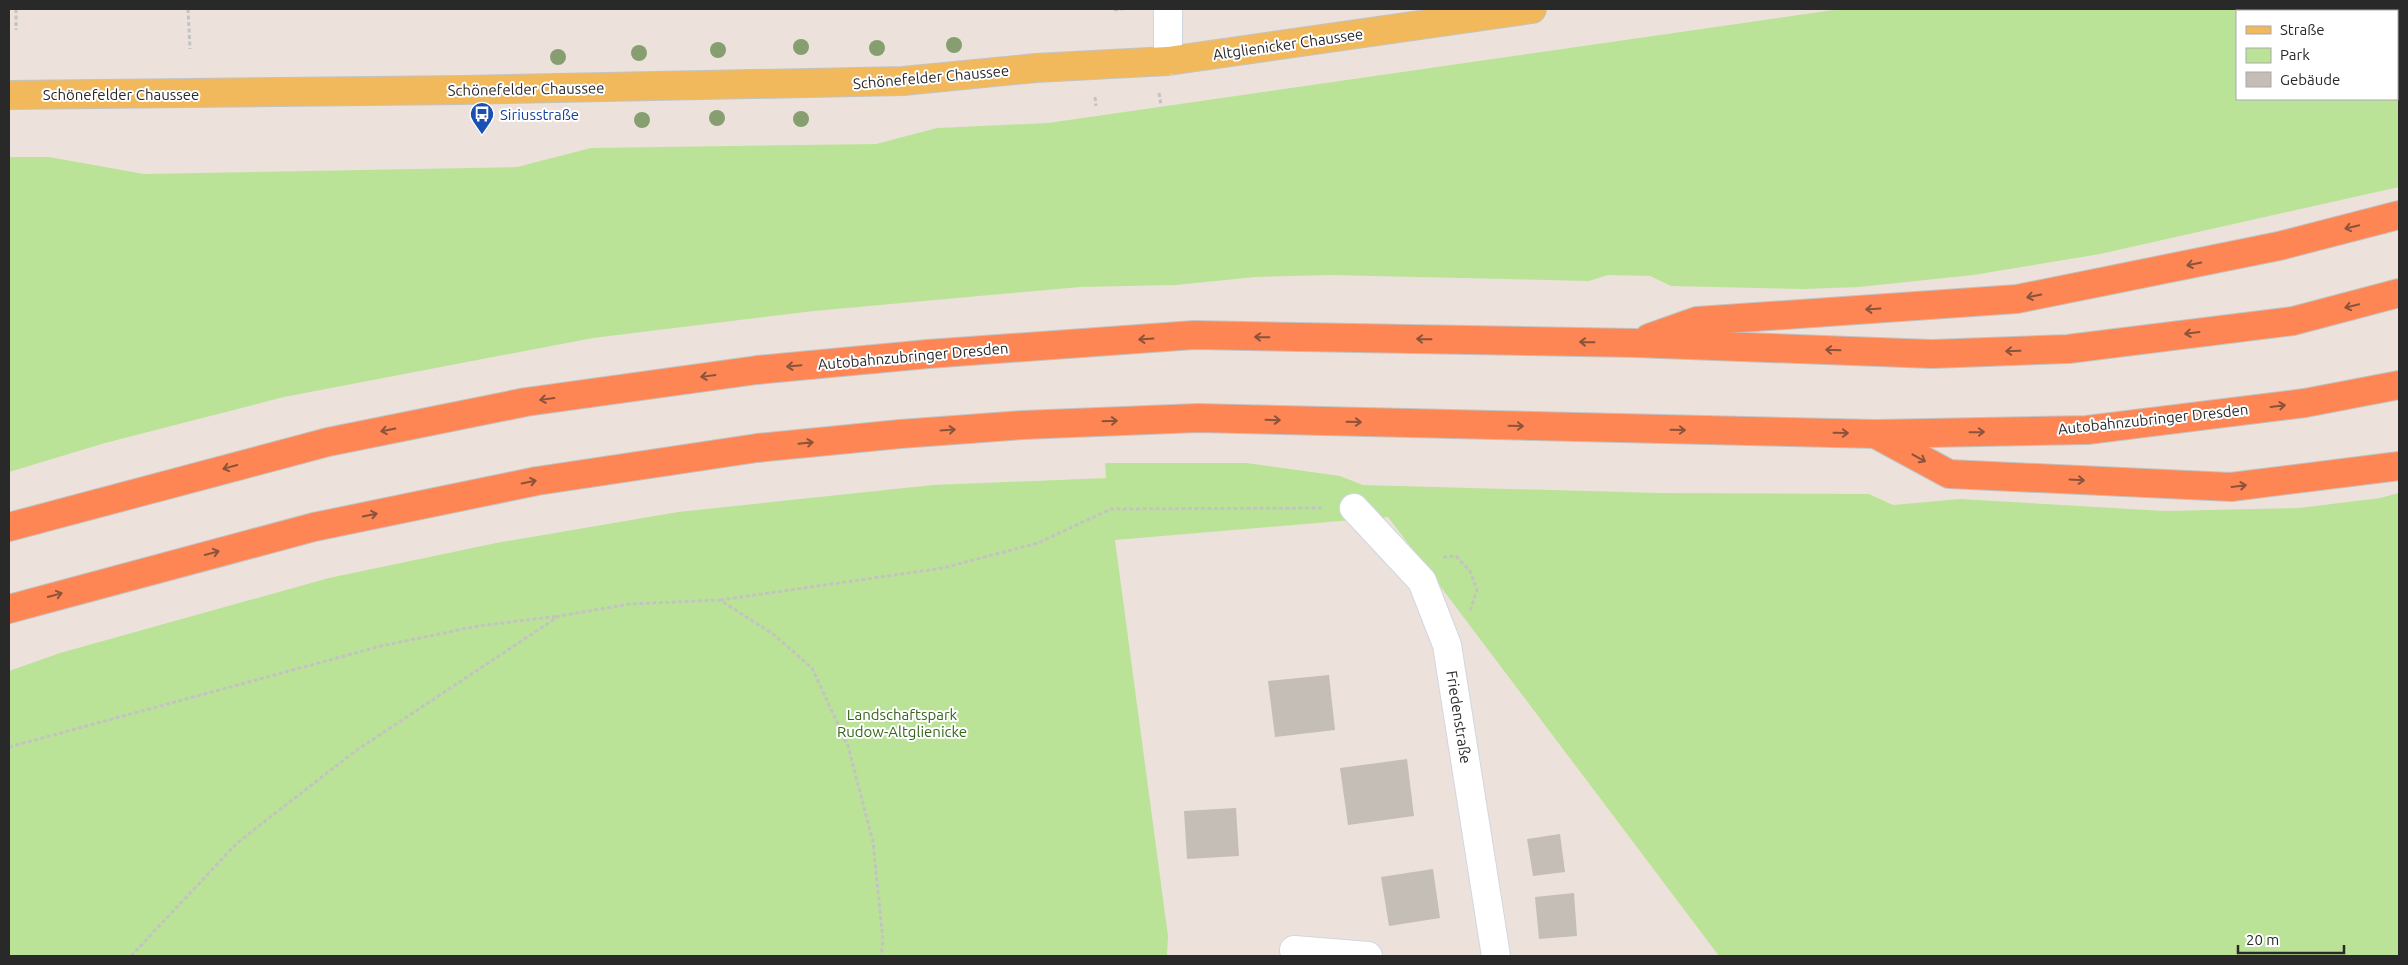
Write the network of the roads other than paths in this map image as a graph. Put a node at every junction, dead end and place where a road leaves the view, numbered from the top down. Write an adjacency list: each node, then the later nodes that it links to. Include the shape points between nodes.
1 (1168, 9): 3 (street)
2 (1532, 9): 3 (main road, Altglienicker Chaussee)
3 (1168, 62): 4 (main road, Altglienicker Chaussee)
4 (1043, 68): 5 (main road, Schönefelder Chaussee, via 842,84)
5 (9, 95)
6 (2399, 215): 8 (highway, one-way to 8, via 2279,246 2017,299 1697,321)
7 (2399, 293): 8 (highway, Autobahnzubringer Dresden, one-way to 8, via 2294,321 2068,349 1932,354)
8 (1635, 343): 13 (highway, Autobahnzubringer Dresden, one-way to 13, via 1194,336 928,354 757,370 526,402 338,440)
9 (2399, 385): 10 (highway, Autobahnzubringer Dresden, one-way to 9, via 2087,430 2304,402)
10 (1876, 434): 11 (highway, one-way to 11, via 1949,474 2231,487); 14 (highway, Autobahnzubringer Dresden, one-way to 10, via 314,527 537,480 757,448 900,434 1198,418)
11 (2399, 466)
12 (1354, 508): 17 (street, Friedenstraße, via 1422,581 1447,645)
13 (9, 527)
14 (9, 609)
15 (1294, 950): 16 (street)
16 (1368, 956)
17 (1496, 956)

